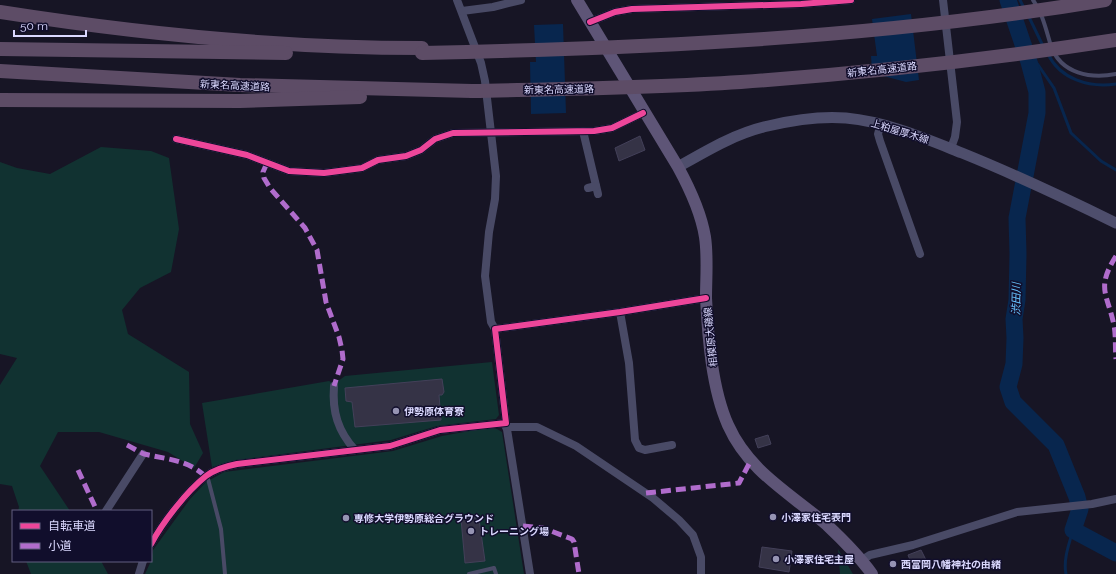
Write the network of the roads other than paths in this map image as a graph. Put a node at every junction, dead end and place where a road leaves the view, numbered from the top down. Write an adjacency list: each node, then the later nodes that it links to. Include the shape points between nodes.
1 (457, 0): 9 (street)
2 (521, 0): 9 (street)
3 (577, 0): 11 (main road, 相模原大磯線)
4 (852, 0): 8 (street, via 801,4)
5 (943, 0): 24 (street, via 957,122)
6 (1033, 0): 16 (lane, via 1038,6 1055,54 1062,62 1074,72 1091,77)
7 (1104, 0): 14 (highway, bridge, via 990,18 872,30 651,46)
8 (700, 4): 11 (street, via 632,9 615,12)
9 (462, 11): 22 (street, via 481,63)
10 (0, 12): 14 (highway, via 102,27 209,38 317,47)
11 (590, 22): 19 (main road, 相模原大磯線)
12 (1116, 40): 17 (highway, 新東名高速道路, bridge, via 939,63 741,82)
13 (0, 49): 14 (highway, via 275,53)
14 (422, 51)
15 (0, 72): 17 (highway, 新東名高速道路, via 240,86)
16 (1116, 74)
17 (422, 92): 18 (highway, via 287,101)
18 (0, 100)
19 (644, 113): 21 (street, via 612,128); 25 (main road, 相模原大磯線)
20 (881, 123): 24 (main road, 上粕屋厚木線); 25 (main road, 上粕屋厚木線, via 830,118 767,126 738,136); 28 (street, via 878,134 880,141)
21 (584, 131): 22 (street); 26 (street)
22 (491, 132): 23 (street, via 444,135 421,150 406,156 378,160 362,168 324,173 289,171 247,155); 31 (street, via 496,176 485,276 491,322)
23 (176, 139)
24 (951, 148): 27 (main road, 上粕屋厚木線, via 1016,174)
25 (678, 167): 29 (main road, 相模原大磯線, via 692,194 705,237)
26 (594, 189)
27 (1116, 223)
28 (920, 254)
29 (706, 298): 30 (street); 41 (main road, 相模原大磯線, via 717,390 722,412 734,438 755,467 826,525)
30 (620, 312): 31 (street); 34 (street, via 628,363 635,440 639,448 645,450)
31 (495, 329): 33 (street)
32 (334, 386): 35 (street, via 334,414 341,432)
33 (506, 425): 35 (street, via 440,430 390,446); 47 (street); 48 (street, via 537,427 576,446 653,498 693,535 701,557)
34 (672, 445)
35 (355, 450): 37 (street, via 238,464 223,467)
36 (142, 454): 39 (street)
37 (207, 475): 40 (street, via 162,526); 44 (lane, via 221,529)
38 (1116, 499): 41 (street, via 1017,512 913,545 870,555)
39 (107, 510)
40 (152, 542)
41 (862, 560): 49 (main road, 相模原大磯線)
42 (143, 562): 43 (street)
43 (139, 574)
44 (225, 574)
45 (469, 574): 46 (lane, via 494,568)
46 (496, 574)
47 (530, 574)
48 (702, 574)
49 (872, 574)

